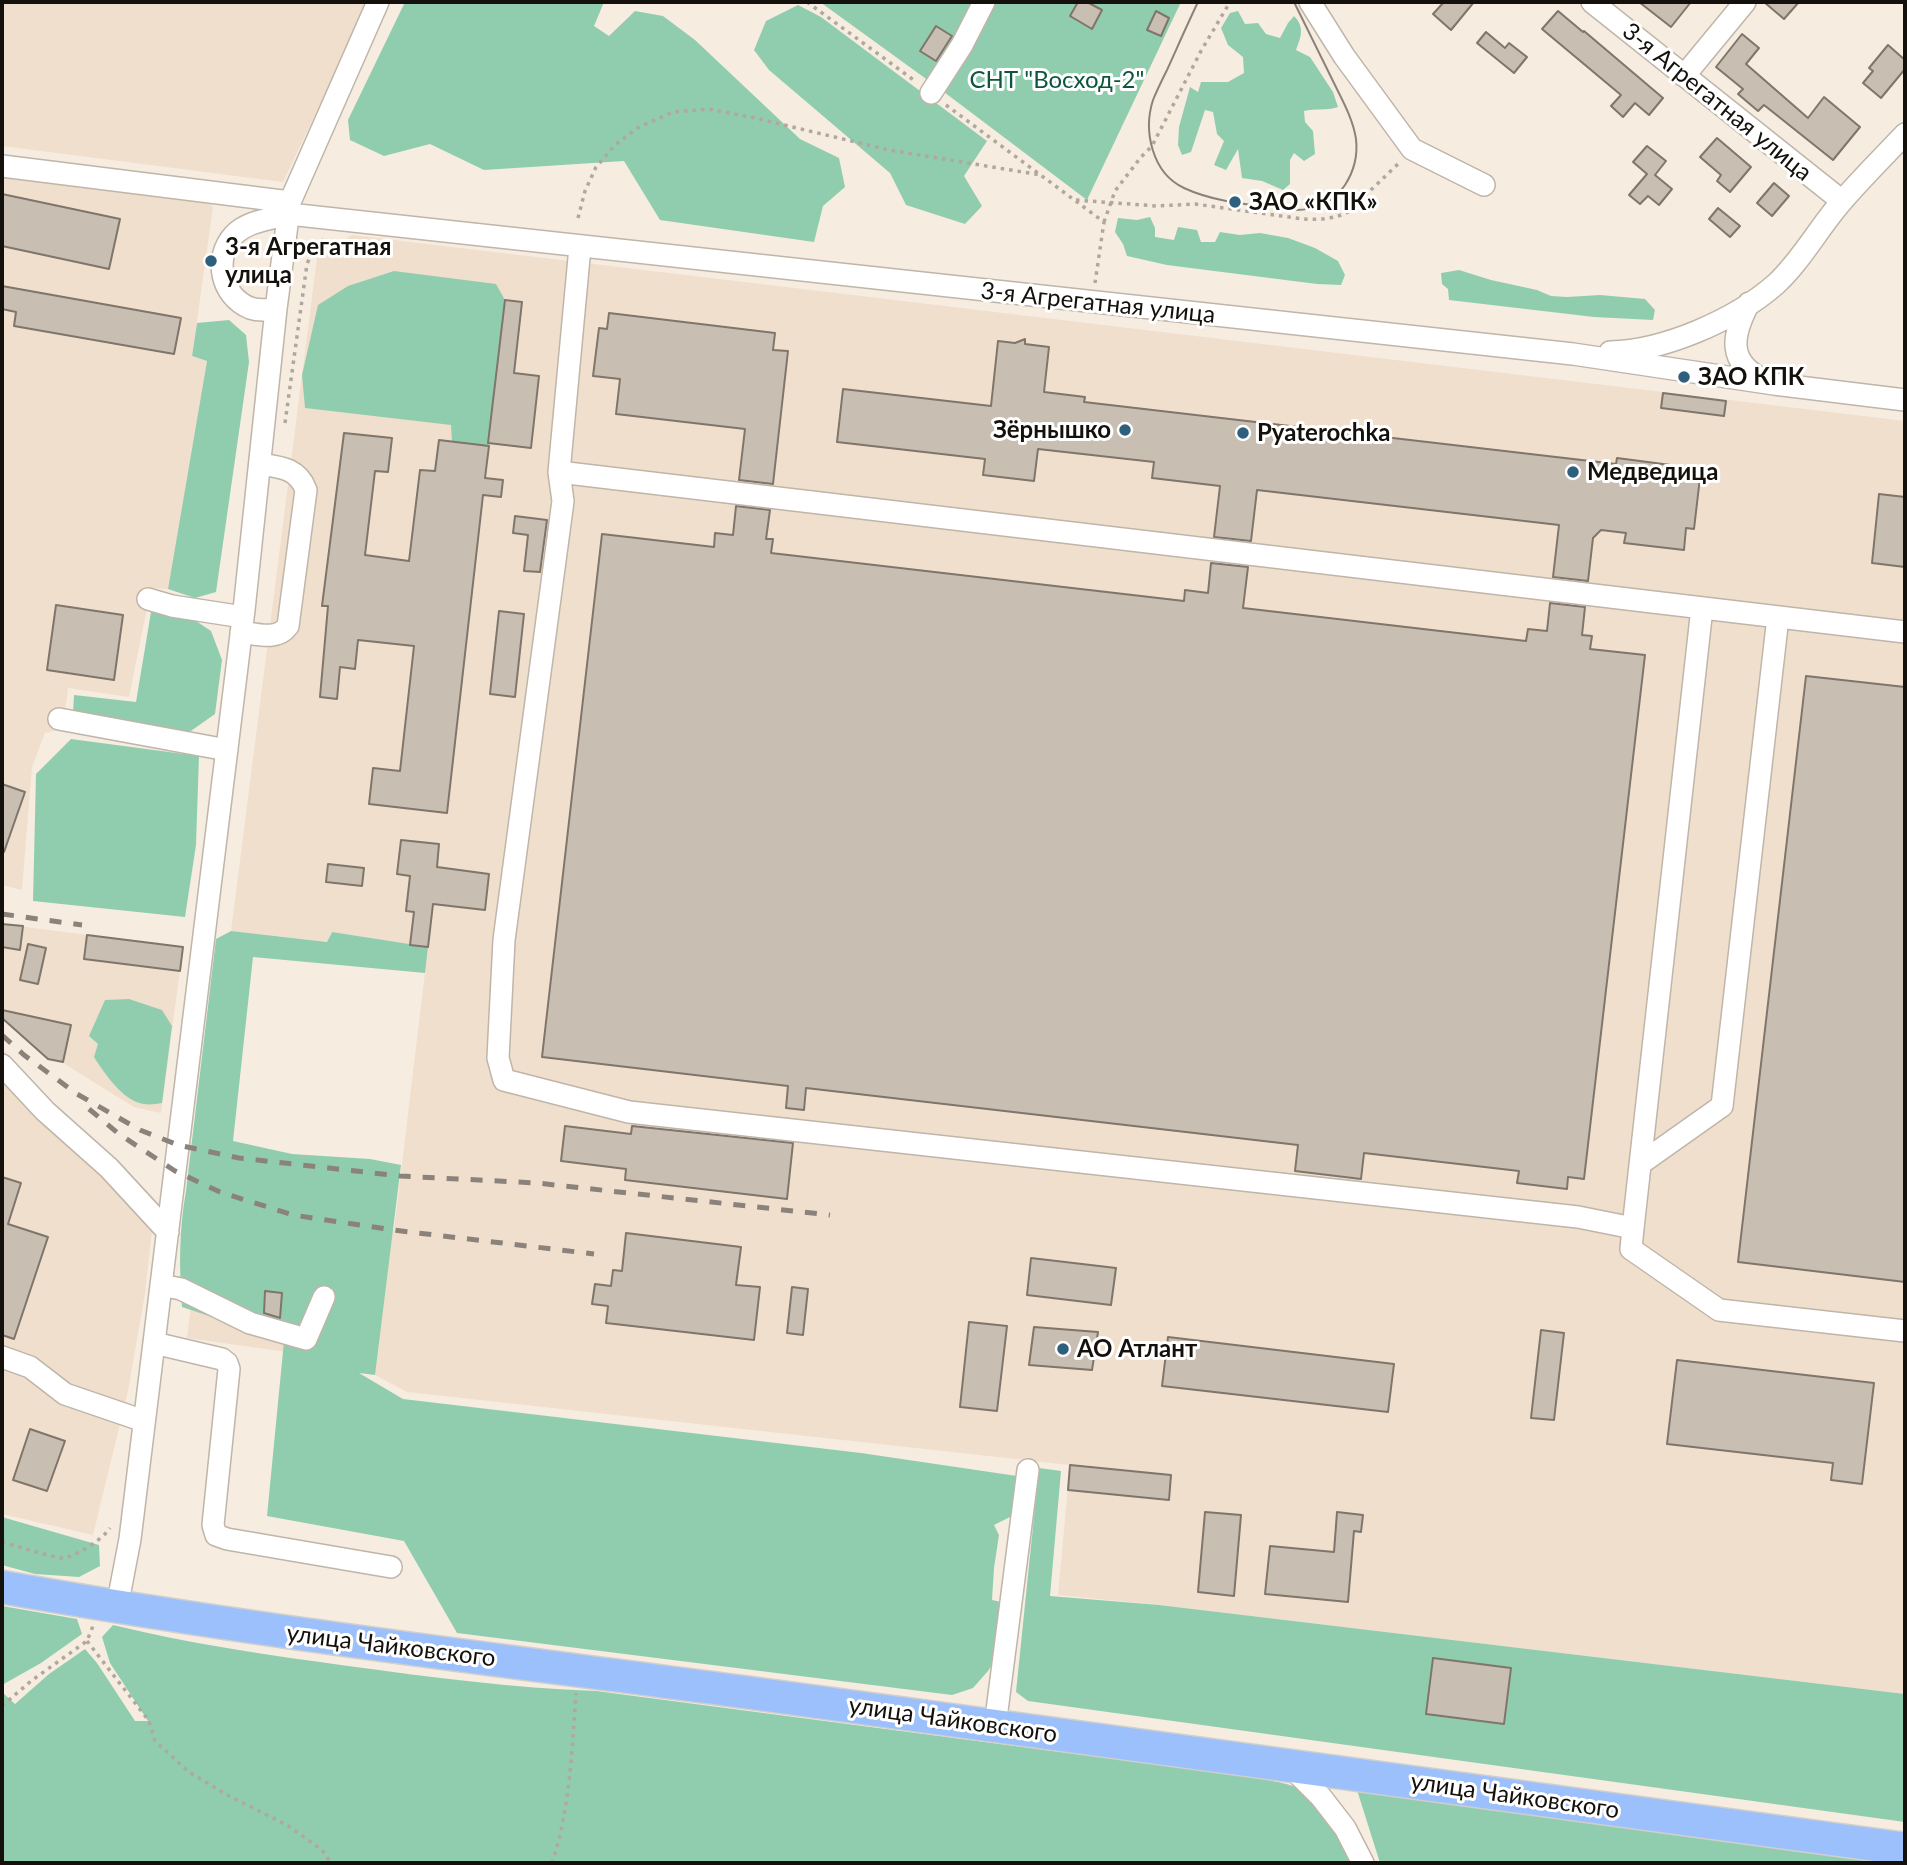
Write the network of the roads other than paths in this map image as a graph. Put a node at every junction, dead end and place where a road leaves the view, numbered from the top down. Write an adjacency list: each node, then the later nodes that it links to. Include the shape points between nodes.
1 (378, 2): 12 (street)
2 (984, 2): 7 (street)
3 (1310, 2): 10 (street, via 1412,149)
4 (1592, 2): 6 (street, 3-я Агрегатная улица)
5 (1745, 2): 6 (street)
6 (1684, 76): 11 (street, 3-я Агрегатная улица)
7 (930, 93)
8 (1905, 134): 11 (street)
9 (2, 166): 12 (street, 3-я Агрегатная улица)
10 (1484, 185)
11 (1842, 201): 14 (street, via 1776,284)
12 (290, 208): 13 (street, 3-я Агрегатная улица); 15 (street); 15 (street, via 234,234 221,260 227,289 237,300 264,311)
13 (580, 247): 16 (street, 3-я Агрегатная улица); 20 (street)
14 (1749, 303): 16 (street, via 1669,342 1619,352); 17 (street, via 1735,336 1736,352 1757,377)
15 (276, 309): 19 (street)
16 (1573, 354): 17 (street, 3-я Агрегатная улица)
17 (1774, 384): 18 (street, 3-я Агрегатная улица)
18 (1905, 400)
19 (260, 464): 24 (street); 24 (street, via 292,471 303,482 305,500 288,626 275,636)
20 (559, 472): 22 (street); 30 (street, via 563,501 504,940 498,1058 504,1080 629,1112 1578,1217)
21 (148, 599): 24 (street)
22 (1702, 608): 23 (street); 29 (street)
23 (1778, 617): 25 (street); 29 (street, via 1722,1106)
24 (242, 625): 27 (street)
25 (1905, 632)
26 (59, 719): 27 (street)
27 (227, 750): 31 (street)
28 (2, 1065): 31 (street)
29 (1640, 1164): 30 (street)
30 (1633, 1228): 34 (street, via 1632,1249 1719,1311)
31 (168, 1232): 32 (street)
32 (161, 1285): 33 (street, via 181,1289 250,1323 306,1339); 35 (street)
33 (324, 1297)
34 (1905, 1331)
35 (154, 1343): 37 (street); 39 (street, via 222,1359 229,1369 213,1525 216,1535)
36 (2, 1357): 37 (street, via 30,1367 65,1394)
37 (144, 1421): 41 (street)
38 (1028, 1470): 42 (street)
39 (391, 1567)
40 (2, 1587): 41 (highway, улица Чайковского)
41 (117, 1607): 42 (highway, улица Чайковского)
42 (995, 1726): 43 (highway, улица Чайковского)
43 (1290, 1766): 44 (highway, улица Чайковского); 45 (street, via 1346,1828)
44 (1905, 1849)
45 (1363, 1863)

